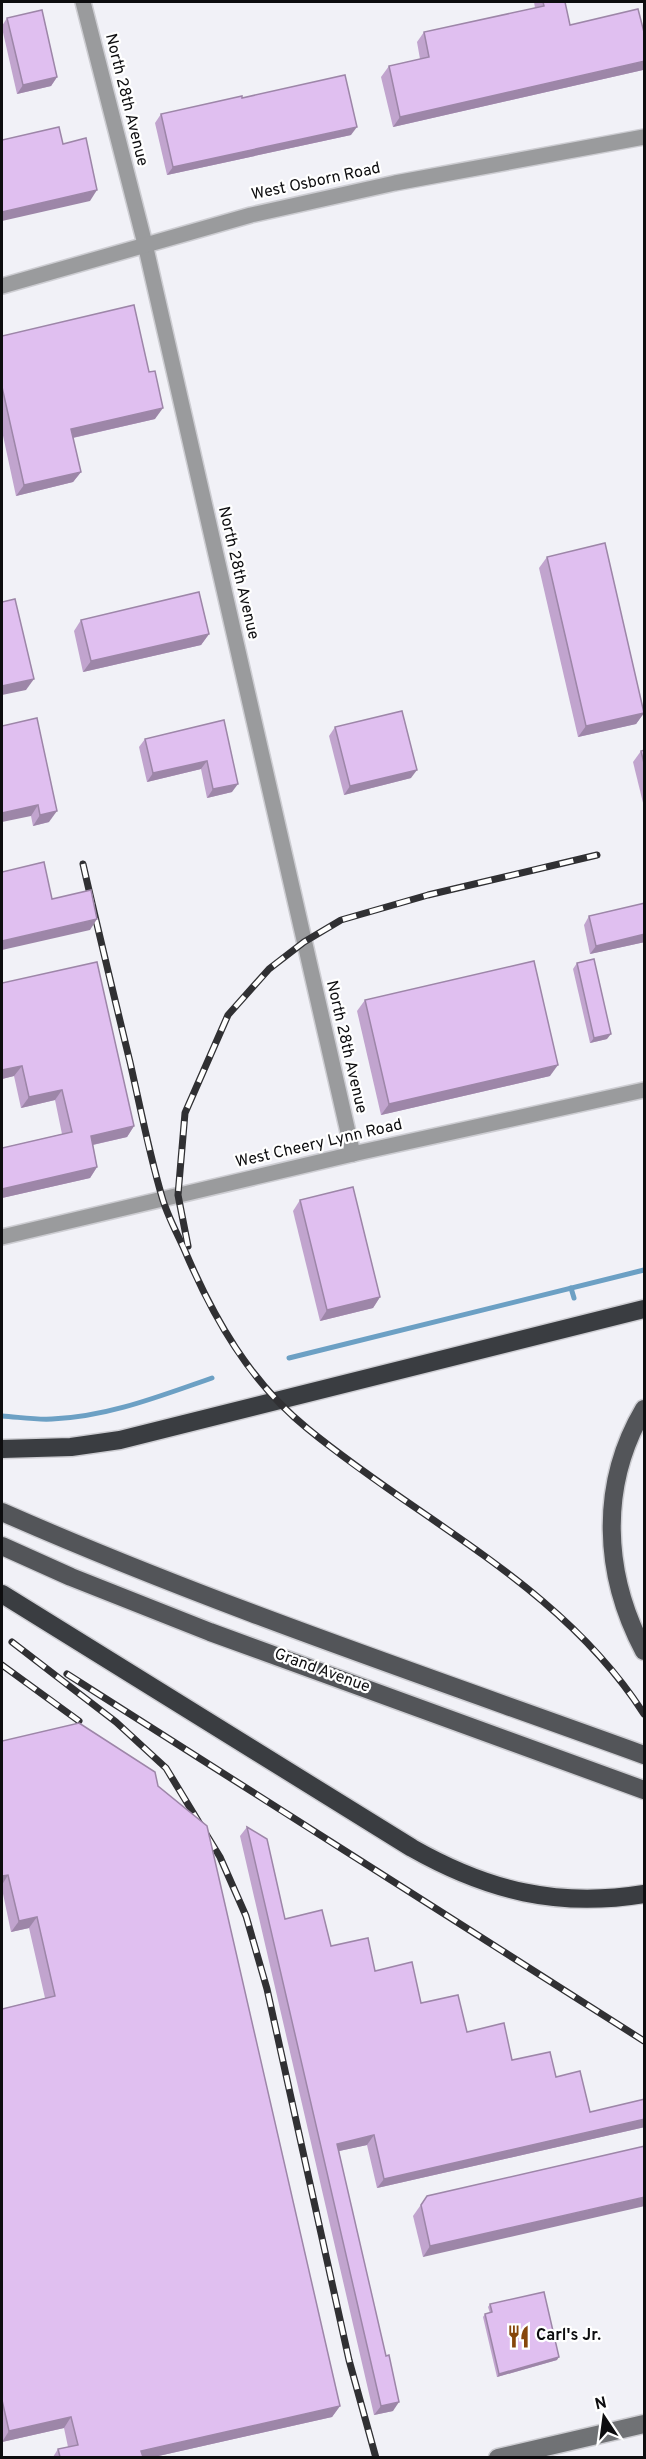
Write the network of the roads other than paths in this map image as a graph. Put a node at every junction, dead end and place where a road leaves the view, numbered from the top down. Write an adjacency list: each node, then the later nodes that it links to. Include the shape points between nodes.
1 (83, 2): 3 (street, North 28th Avenue)
2 (645, 136): 3 (street, West Osborn Road, via 395,183 251,215)
3 (145, 244): 4 (street, West Osborn Road); 6 (street, North 28th Avenue)
4 (2, 286)
5 (645, 1090): 6 (street, West Cheery Lynn Road)
6 (353, 1154): 7 (street, West Cheery Lynn Road)
7 (2, 1237)
8 (645, 1309): 10 (highway, via 120,1440 71,1447)
9 (645, 1409): 14 (main road, via 626,1443 611,1514 612,1554 620,1594)
10 (2, 1449)
11 (2, 1512): 15 (main road, Grand Avenue, via 102,1556 228,1604)
12 (2, 1546): 16 (main road, Grand Avenue, via 143,1606)
13 (2, 1594): 17 (highway, via 412,1848 456,1871 507,1890 534,1895 600,1899)
14 (645, 1651)
15 (645, 1755)
16 (645, 1790)
17 (645, 1894)
18 (645, 2424): 19 (main road)
19 (498, 2457)

